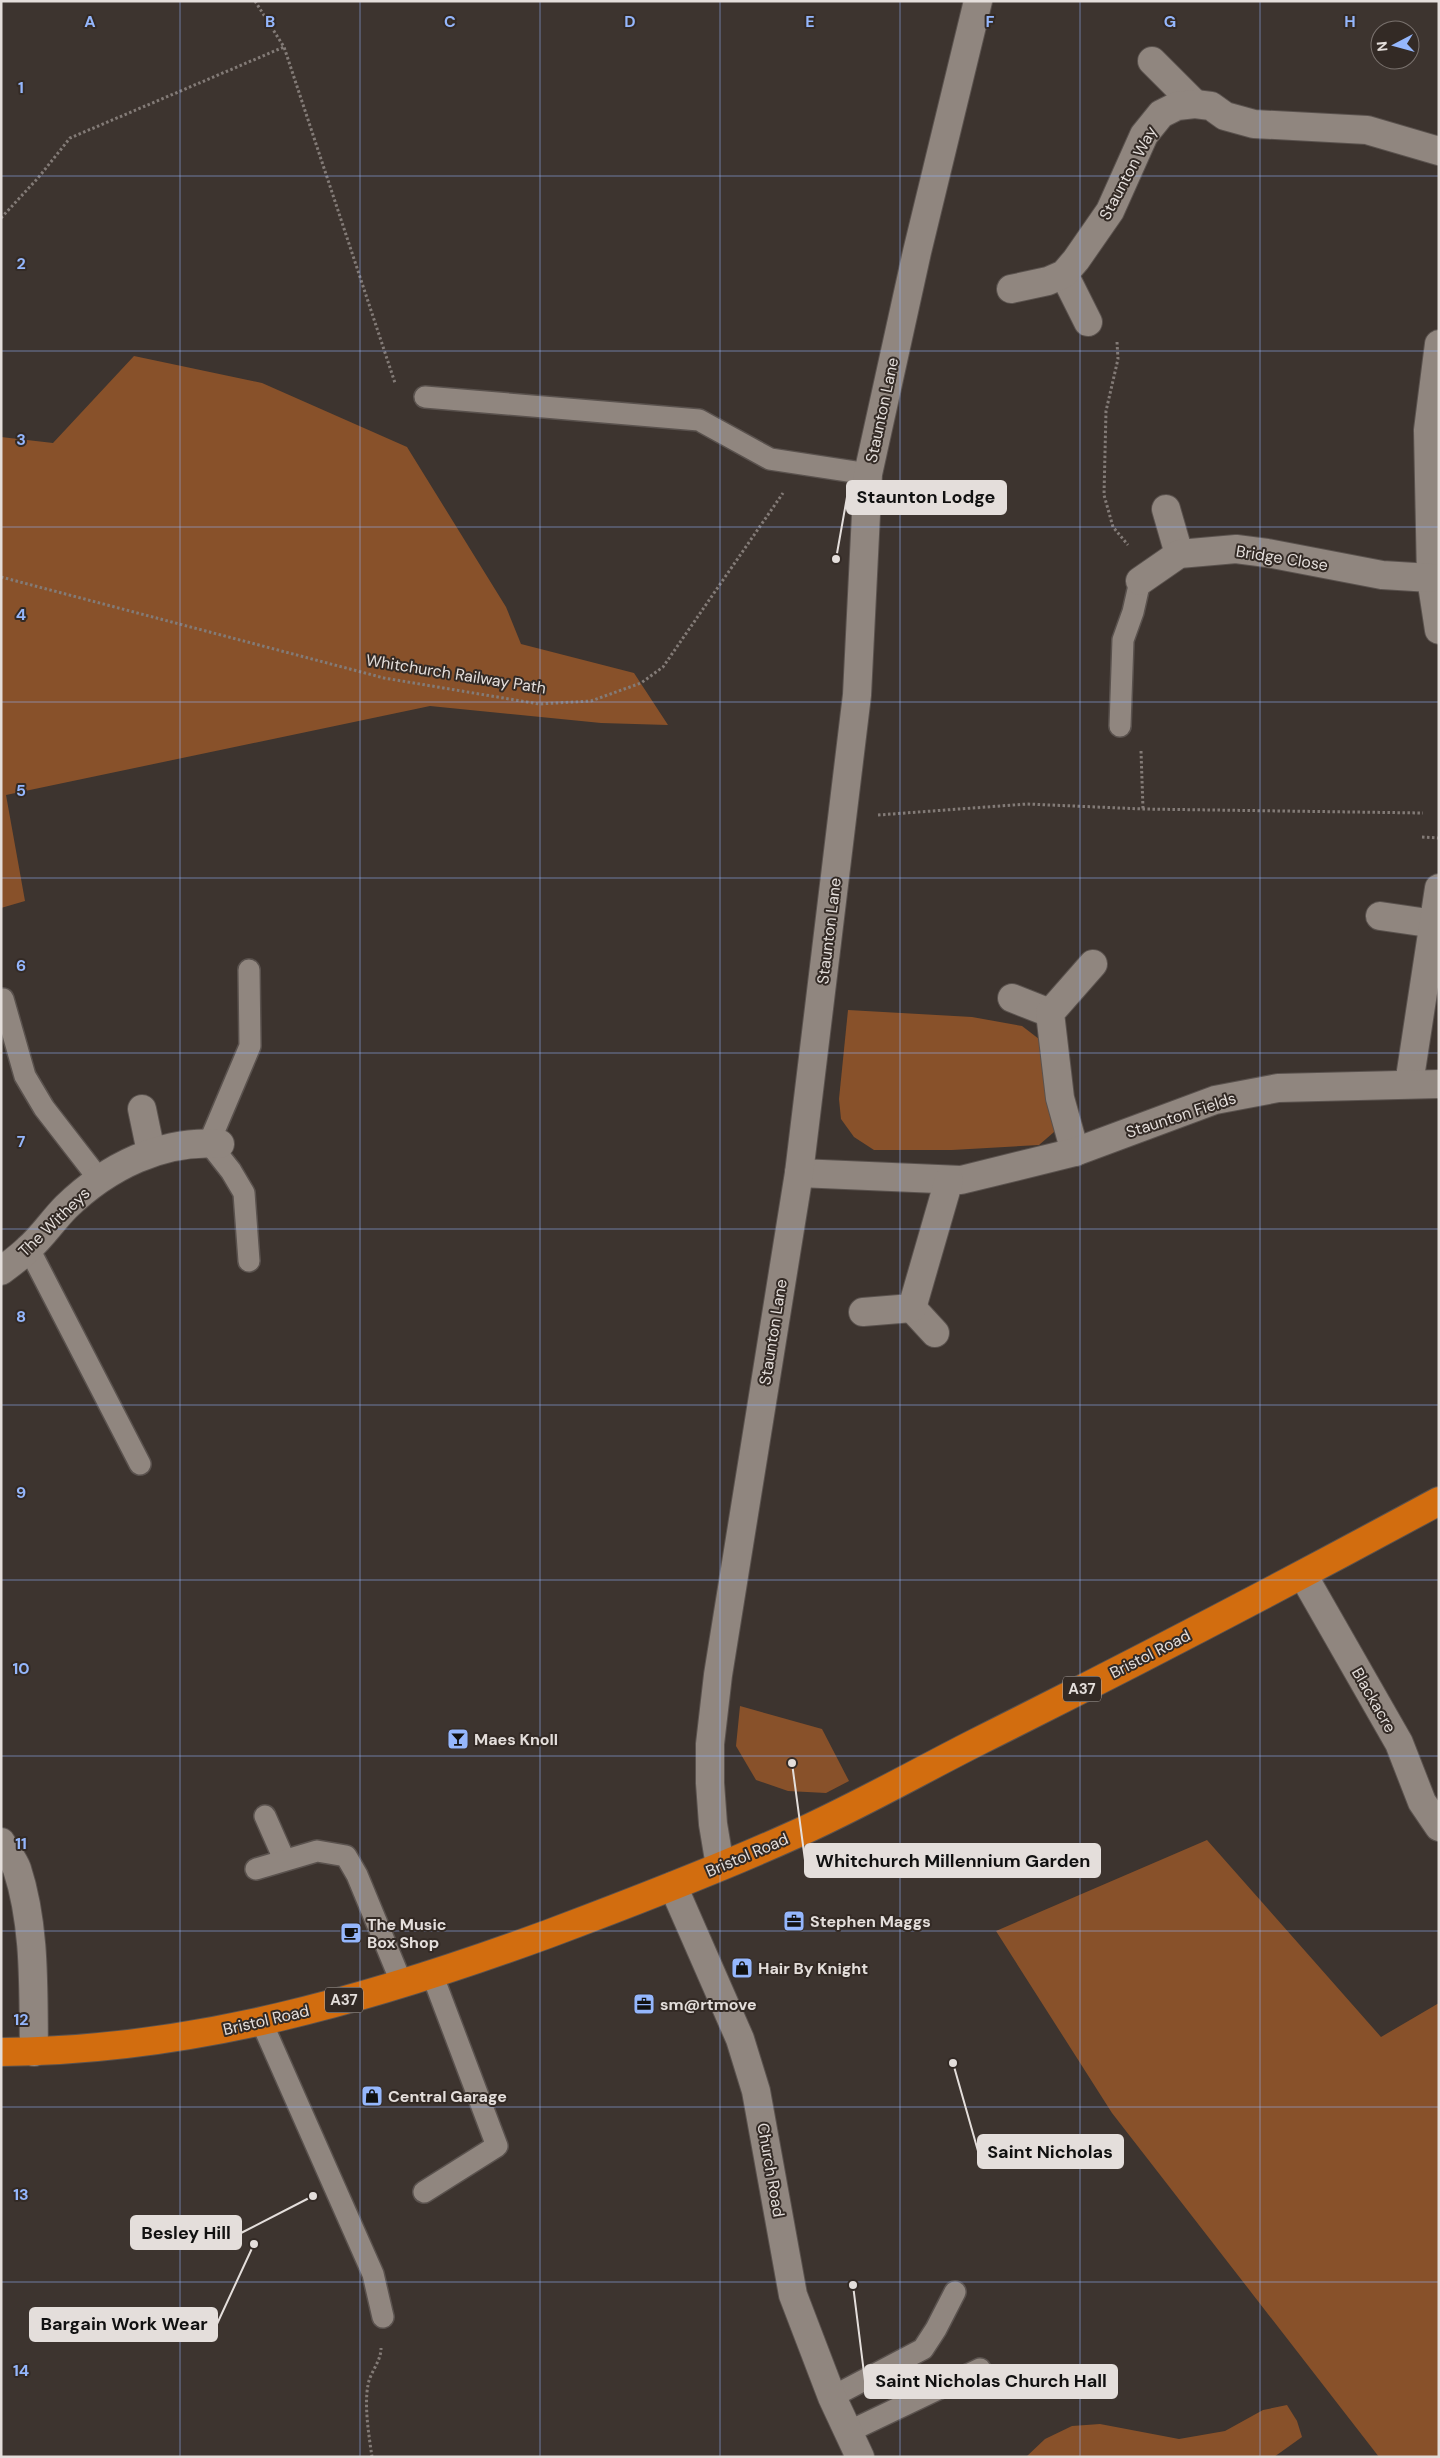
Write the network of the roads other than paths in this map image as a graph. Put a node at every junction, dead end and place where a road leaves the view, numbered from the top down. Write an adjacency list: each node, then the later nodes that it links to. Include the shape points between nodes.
1 (978, 1): 10 (street, Staunton Lane, via 917,252)
2 (1152, 60): 3 (street)
3 (1195, 104): 4 (street, Staunton Way, via 1211,106 1225,116 1254,124 1367,130); 5 (street, Staunton Way, via 1177,106 1161,114 1144,135 1110,211)
4 (1439, 151)
5 (1064, 274): 6 (street); 7 (street)
6 (1011, 289)
7 (1088, 322)
8 (1439, 344): 13 (street, via 1428,430)
9 (425, 396): 10 (lane, via 699,420 770,459)
10 (868, 474): 31 (street, Staunton Lane, via 857,695)
11 (1166, 509): 12 (street)
12 (1179, 554): 13 (street, Bridge Close, via 1236,549 1382,576); 14 (street, Bridge Close)
13 (1431, 578): 15 (street)
14 (1140, 581): 16 (lane, via 1123,640)
15 (1439, 630)
16 (1120, 726)
17 (1439, 888): 19 (street)
18 (1380, 916): 19 (street)
19 (1435, 924): 25 (street)
20 (1093, 964): 24 (street)
21 (249, 970): 28 (lane, via 250,1046)
22 (1012, 998): 24 (street)
23 (4, 999): 32 (lane, via 25,1076 44,1108)
24 (1050, 1013): 30 (street, via 1060,1098)
25 (1409, 1084): 26 (street, Staunton Fields); 30 (street, Staunton Fields, via 1278,1088 1224,1098)
26 (1439, 1084)
27 (142, 1108): 29 (street)
28 (214, 1143): 29 (street, The Witheys, via 186,1143); 35 (lane, via 244,1193)
29 (152, 1152): 32 (street, The Witheys)
30 (1075, 1152): 33 (street, Staunton Fields, via 961,1180)
31 (799, 1173): 33 (street, Staunton Fields); 47 (street, Staunton Lane, via 719,1665 710,1744 713,1824)
32 (99, 1179): 34 (street, The Witheys, via 66,1207)
33 (949, 1180): 37 (street)
34 (29, 1249): 36 (street, The Witheys); 40 (lane)
35 (250, 1261)
36 (1, 1271)
37 (912, 1308): 38 (street); 39 (street)
38 (863, 1312)
39 (935, 1333)
40 (140, 1464)
41 (1439, 1501): 42 (highway, Bristol Road / A37)
42 (1302, 1575): 44 (street, Blackacre, via 1398,1743 1422,1802); 47 (highway, Bristol Road / A37, via 789,1838)
43 (265, 1816): 46 (lane)
44 (1439, 1826)
45 (1, 1842): 54 (street, via 16,1868 27,1917 32,1952)
46 (284, 1859): 48 (lane); 51 (lane, via 317,1851 346,1856)
47 (720, 1866): 49 (highway, Bristol Road / A37)
48 (256, 1869)
49 (673, 1886): 50 (highway, Bristol Road / A37); 59 (street, Church Road, via 740,2039 756,2091 793,2295)
50 (432, 1974): 51 (highway, Bristol Road / A37); 55 (lane, via 496,2146)
51 (402, 1984): 52 (highway, Bristol Road / A37)
52 (262, 2023): 54 (highway, Bristol Road / A37, via 175,2039); 57 (lane, via 373,2274)
53 (1, 2052): 54 (highway, Bristol Road / A37)
54 (34, 2052)
55 (424, 2192)
56 (955, 2292): 59 (lane, via 912,2366)
57 (382, 2317)
58 (980, 2369): 60 (lane)
59 (832, 2397): 60 (street, Church Road)
60 (848, 2432): 61 (street, Church Road)
61 (860, 2457)

